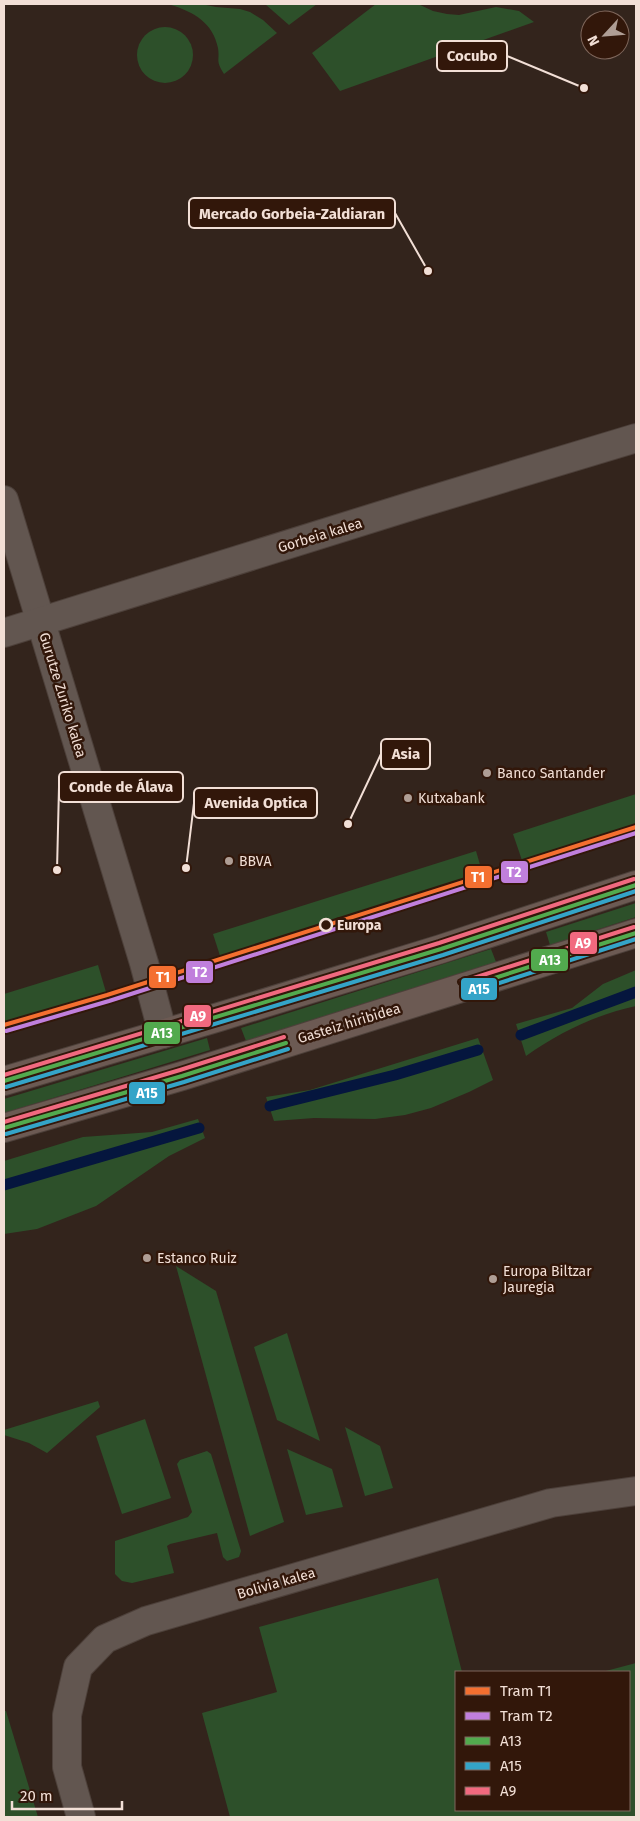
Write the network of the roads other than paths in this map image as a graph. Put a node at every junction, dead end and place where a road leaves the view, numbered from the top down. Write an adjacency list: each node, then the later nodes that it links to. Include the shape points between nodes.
1 (636, 438): 3 (street, Gorbeia kalea)
2 (4, 500): 3 (street, Gurutze Zuriko kalea)
3 (42, 622): 4 (street, Gorbeia kalea); 7 (street, Gurutze Zuriko kalea)
4 (4, 633)
5 (636, 885): 7 (main road)
6 (636, 933): 9 (main road, Gasteiz hiribidea, via 182,1076)
7 (162, 1034): 8 (main road)
8 (4, 1081)
9 (4, 1128)
10 (636, 1491): 11 (street, Bolivia kalea, via 551,1503 146,1621 105,1639 78,1667 67,1715 67,1767)
11 (81, 1817)

